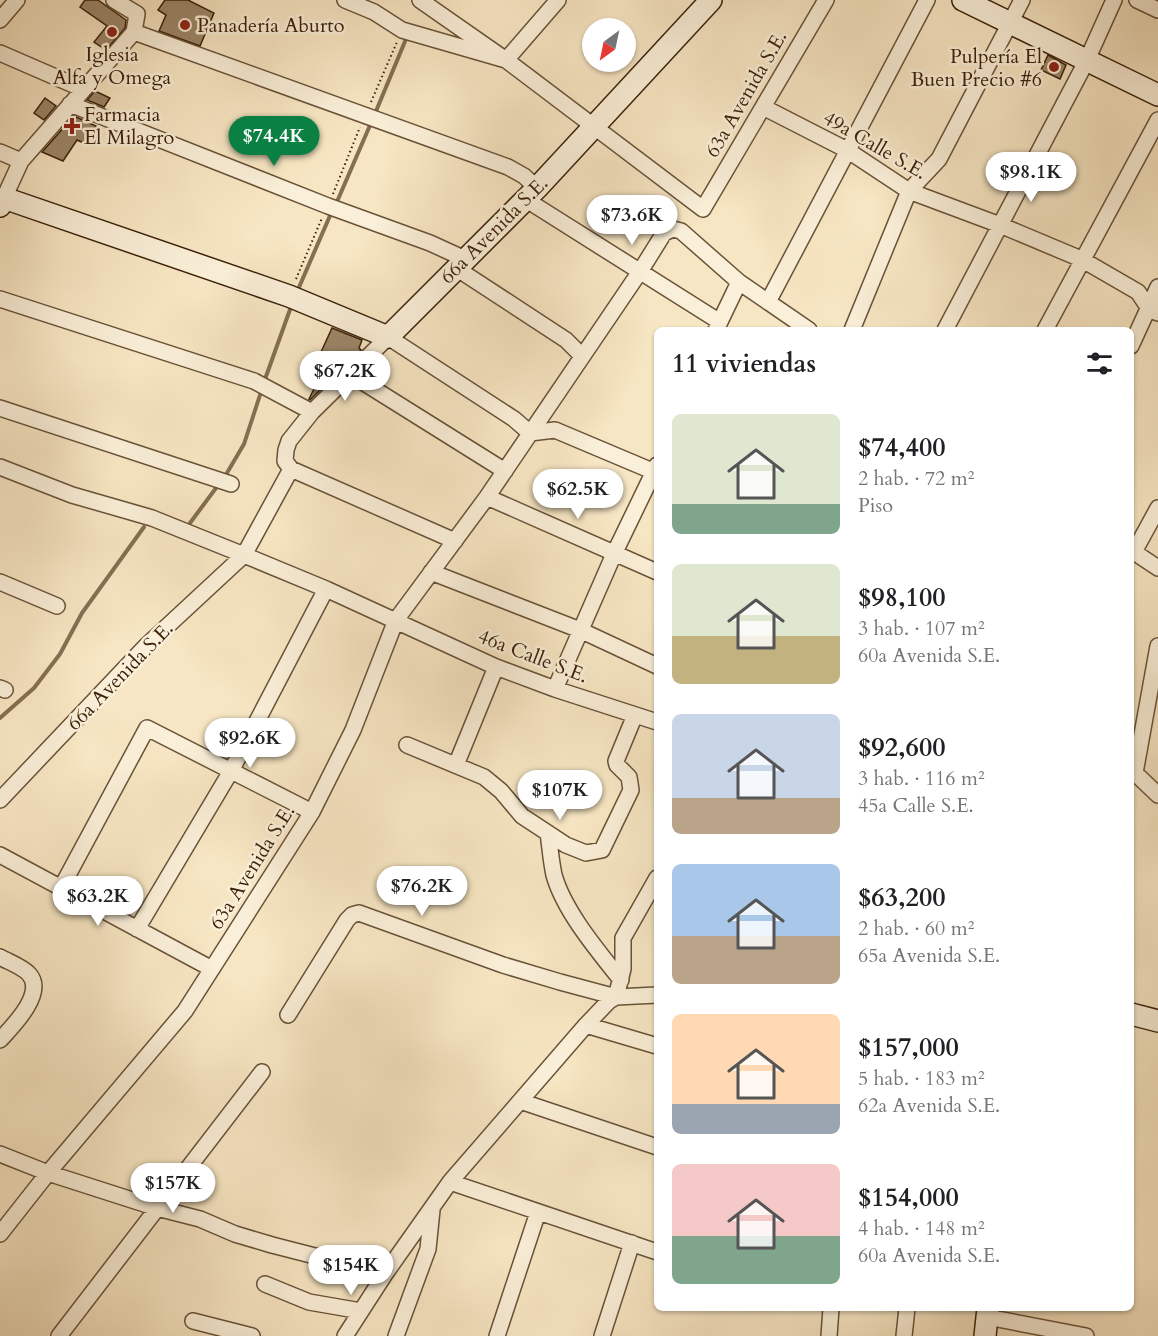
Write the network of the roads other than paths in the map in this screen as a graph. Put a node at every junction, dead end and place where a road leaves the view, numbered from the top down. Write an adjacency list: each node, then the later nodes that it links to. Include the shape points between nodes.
1 (17, 0): 14 (street)
2 (114, 0): 16 (street, via 137,14)
3 (345, 0): 18 (street, via 402,30)
4 (420, 0): 18 (street)
5 (711, 0): 25 (street, 66a Avenida S.E.)
6 (826, 0): 23 (street, 63a Avenida S.E.)
7 (927, 0): 26 (street)
8 (963, 0): 15 (street)
9 (1022, 0): 15 (street)
10 (1114, 0): 19 (street)
11 (1137, 0): 13 (street)
12 (556, 1): 18 (street)
13 (1158, 10)
14 (0, 20)
15 (1010, 22): 19 (street); 29 (street, via 939,159)
16 (134, 32): 20 (street); 30 (street, via 508,167 524,176)
17 (0, 53): 20 (street)
18 (506, 60): 25 (street)
19 (1087, 60): 21 (street); 32 (street)
20 (83, 89): 22 (street)
21 (1158, 95)
22 (70, 104): 28 (street); 34 (street, via 430,243)
23 (763, 107): 25 (street, 63a Avenida S.E., via 703,209); 26 (street, 49a Calle S.E.)
24 (1158, 120): 33 (street)
25 (593, 126): 30 (street, 66a Avenida S.E.)
26 (847, 150): 29 (street, 49a Calle S.E.); 39 (street)
27 (0, 152): 28 (street)
28 (21, 161): 31 (street)
29 (909, 191): 32 (street, 49a Calle S.E.); 43 (street)
30 (531, 193): 34 (street, 66a Avenida S.E.); 35 (street)
31 (2, 202): 46 (street, via 289,296)
32 (1000, 225): 33 (street, 49a Calle S.E.); 44 (street)
33 (1081, 260): 40 (street, 49a Calle S.E., via 1138,292); 45 (street)
34 (460, 264): 46 (street, 66a Avenida S.E.); 48 (street, via 566,340)
35 (641, 270): 36 (street, via 664,232 673,229 681,231); 41 (street); 48 (street)
36 (739, 282): 39 (street); 41 (street)
37 (1158, 287): 40 (street)
38 (0, 299): 51 (street, via 254,381)
39 (768, 302): 42 (street)
40 (1153, 310): 47 (street)
41 (718, 326)
42 (804, 327)
43 (853, 327)
44 (947, 327)
45 (1047, 327)
46 (388, 337): 49 (street, 66a Avenida S.E.); 52 (street)
47 (1134, 341)
48 (582, 356): 52 (street)
49 (350, 374): 51 (street, 66a Avenida S.E.); 56 (street)
50 (0, 408): 58 (street)
51 (312, 412): 53 (street, 66a Avenida S.E., via 289,441)
52 (530, 433): 55 (street, via 555,430); 56 (street)
53 (288, 465): 61 (street); 65 (street, 66a Avenida S.E.)
54 (0, 467): 65 (street, 46a Calle S.E., via 72,495 152,518)
55 (654, 469)
56 (505, 471): 59 (street)
57 (654, 474): 64 (street)
58 (231, 484)
59 (487, 497): 61 (street); 64 (street)
60 (1158, 508): 62 (street)
61 (454, 541): 68 (street)
62 (1134, 549)
63 (1134, 552): 66 (street)
64 (614, 554): 67 (street); 73 (street)
65 (244, 555): 70 (street, 46a Calle S.E.); 86 (street, 66a Avenida S.E., via 147,645)
66 (1158, 568)
67 (654, 571)
68 (431, 572): 72 (street, 63a Avenida S.E.); 73 (street)
69 (0, 582): 71 (street)
70 (326, 589): 72 (street, 46a Calle S.E.); 83 (street)
71 (57, 606)
72 (396, 620): 76 (street, 46a Calle S.E.); 87 (street, 63a Avenida S.E., via 353,730)
73 (580, 630): 75 (street); 77 (street)
74 (1158, 646): 82 (street)
75 (654, 665)
76 (496, 667): 77 (street, 46a Calle S.E.); 81 (street)
77 (555, 689): 78 (street, 46a Calle S.E.)
78 (635, 715): 79 (street, 46a Calle S.E.); 88 (street, via 616,761 629,777 631,790 602,850 586,853)
79 (654, 721)
80 (407, 745): 81 (street)
81 (456, 765): 88 (street, via 484,777 522,816)
82 (1134, 769)
83 (231, 771): 87 (street); 91 (street, via 147,728); 92 (street)
84 (1134, 775): 85 (street)
85 (1158, 795)
86 (0, 800)
87 (312, 812): 94 (street, 63a Avenida S.E.)
88 (548, 833): 95 (street, via 555,876 566,902 586,936)
89 (0, 855): 91 (street)
90 (654, 883): 95 (street, via 623,938)
91 (61, 888): 92 (street)
92 (137, 929): 94 (street)
93 (0, 957): 102 (street, via 28,972 34,991)
94 (212, 969): 108 (street, 63a Avenida S.E., via 185,1011)
95 (621, 980): 97 (street)
96 (654, 995): 97 (street)
97 (616, 997): 98 (street, via 503,965 359,913 347,920); 101 (street)
98 (288, 1015)
99 (1134, 1015): 100 (street)
100 (1158, 1021)
101 (586, 1025): 103 (street); 105 (street)
102 (0, 1040)
103 (654, 1045)
104 (262, 1072): 110 (street)
105 (520, 1101): 106 (street); 109 (street)
106 (654, 1146)
107 (0, 1154): 108 (street)
108 (48, 1173): 110 (street); 113 (street, 63a Avenida S.E.)
109 (450, 1182): 111 (street); 112 (street)
110 (157, 1208): 116 (street, via 272,1245); 123 (street)
111 (433, 1208): 116 (street); 126 (street, via 428,1250)
112 (538, 1212): 114 (street); 127 (street)
113 (0, 1234)
114 (632, 1243): 115 (street); 128 (street)
115 (654, 1251)
116 (385, 1274): 118 (street)
117 (265, 1284): 118 (street, via 309,1302)
118 (361, 1311): 125 (street)
119 (831, 1311): 129 (street)
120 (907, 1311): 130 (street)
121 (987, 1320): 131 (street)
122 (193, 1321): 124 (street)
123 (59, 1336)
124 (252, 1336)
125 (345, 1336)
126 (396, 1336)
127 (497, 1336)
128 (602, 1336)
129 (829, 1336)
130 (904, 1336)
131 (1086, 1336)

